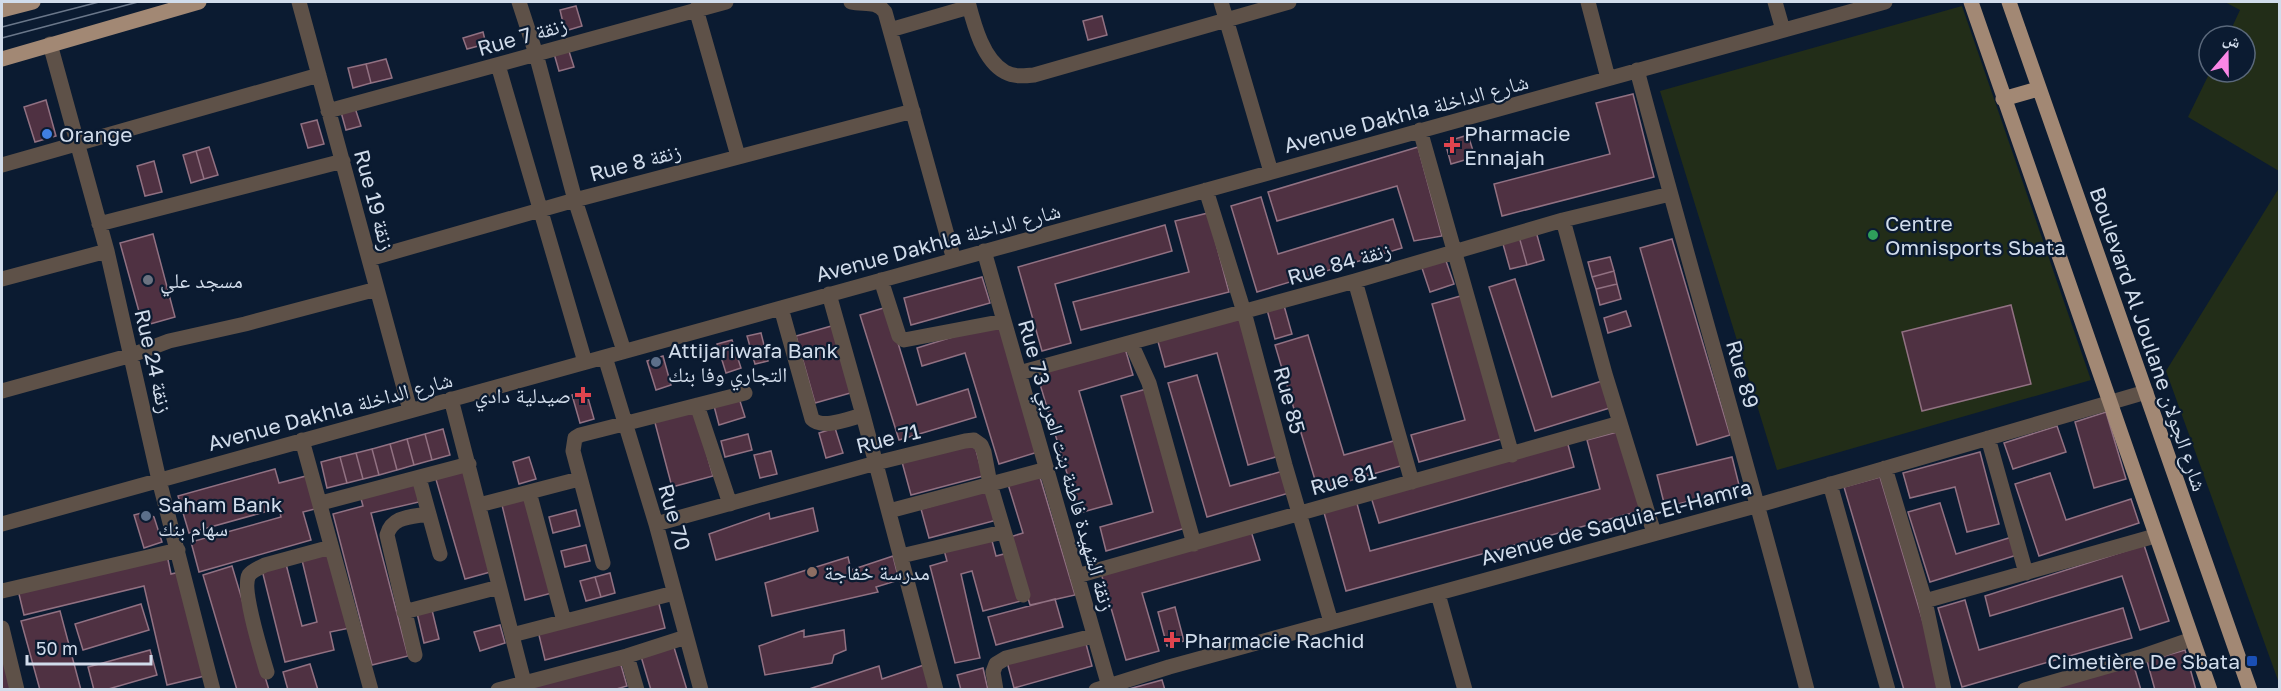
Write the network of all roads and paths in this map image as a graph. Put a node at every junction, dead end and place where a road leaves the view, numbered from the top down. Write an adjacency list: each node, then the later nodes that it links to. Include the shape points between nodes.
1 (33, 2): 16 (main road)
2 (199, 2): 20 (main road)
3 (299, 2): 25 (street, Rue 19 زنقة)
4 (519, 2): 21 (street)
5 (726, 2): 15 (street, Rue 7 زنقة)
6 (851, 2): 18 (street, via 881,6)
7 (1221, 2): 17 (street)
8 (1289, 2): 17 (street)
9 (1588, 2): 26 (street)
10 (1775, 2): 19 (street)
11 (1885, 2): 19 (street, Avenue Dakhla شارع الداخلة)
12 (1971, 2): 28 (main road)
13 (2008, 2): 27 (main road, Boulevard Al Joulane شارع الجولان)
14 (968, 4): 17 (street, via 986,53 1007,74 1019,76 1034,75); 18 (street)
15 (696, 9): 21 (street, Rue 7 زنقة); 33 (street)
16 (2, 10)
17 (1226, 19): 36 (street)
18 (890, 30): 30 (street)
19 (1783, 30): 24 (street, Avenue Dakhla شارع الداخلة)
20 (50, 44): 22 (main road); 32 (street, Rue 24 زنقة)
21 (536, 54): 23 (street, Rue 7 زنقة); 39 (street)
22 (2, 59)
23 (498, 65): 29 (street, Rue 7 زنقة); 40 (street)
24 (1637, 70): 26 (street, Avenue Dakhla شارع الداخلة); 38 (street, Rue 89)
25 (319, 75): 29 (street, Rue 19 زنقة); 32 (street)
26 (1608, 78): 31 (street, Avenue Dakhla شارع الداخلة)
27 (2038, 88): 28 (main road); 63 (main road, Boulevard Al Joulane شارع الجولان)
28 (2003, 99): 66 (main road)
29 (328, 111): 34 (street, Rue 19 زنقة)
30 (913, 111): 33 (street, Rue 8 زنقة); 47 (street)
31 (1420, 130): 36 (street, Avenue Dakhla شارع الداخلة); 45 (street)
32 (77, 143): 35 (street); 42 (street, Rue 24 زنقة)
33 (738, 156): 39 (street, Rue 8 زنقة)
34 (343, 161): 42 (street); 46 (street, Rue 19 زنقة)
35 (2, 165)
36 (1270, 172): 37 (street, Avenue Dakhla شارع الداخلة)
37 (1206, 190): 44 (street, Avenue Dakhla شارع الداخلة); 54 (street, Rue 85)
38 (1670, 194): 41 (street, Rue 84 زنقة); 89 (street, Rue 89)
39 (575, 200): 40 (street, Rue 8 زنقة); 57 (street)
40 (540, 209): 46 (street, Rue 8 زنقة); 60 (street)
41 (1563, 220): 45 (street, Rue 84 زنقة); 70 (street)
42 (99, 224): 43 (street, Rue 24 زنقة)
43 (107, 250): 48 (street); 58 (street, Rue 24 زنقة)
44 (984, 251): 47 (street, Avenue Dakhla شارع الداخلة); 55 (street, Rue 73 زنقة الشهيدة فاطنة بنت العربي)
45 (1455, 251): 50 (street, Rue 84 زنقة); 74 (street)
46 (369, 259): 51 (street, Rue 19 زنقة)
47 (954, 260): 49 (street, Avenue Dakhla شارع الداخلة)
48 (2, 279)
49 (881, 280): 52 (street, Avenue Dakhla شارع الداخلة); 55 (street, via 899,336 904,340)
50 (1355, 281): 54 (street, Rue 84 زنقة); 82 (street)
51 (377, 288): 58 (street, via 169,341); 68 (street, Rue 19 زنقة)
52 (829, 294): 53 (street, Avenue Dakhla شارع الداخلة); 69 (street)
53 (781, 308): 57 (street, Avenue Dakhla شارع الداخلة); 69 (street, via 812,419 823,424)
54 (1244, 312): 56 (street, Rue 84 زنقة); 91 (street, Rue 85)
55 (1004, 321): 61 (street, Rue 73 زنقة الشهيدة فاطنة بنت العربي)
56 (1131, 343): 61 (street, Rue 84 زنقة); 98 (street, via 1149,383)
57 (624, 351): 59 (street, Avenue Dakhla شارع الداخلة)
58 (132, 355): 62 (street); 81 (street, Rue 24 زنقة)
59 (605, 357): 60 (street, Avenue Dakhla شارع الداخلة); 71 (street, Rue 70)
60 (585, 362): 65 (street, Avenue Dakhla شارع الداخلة)
61 (1019, 373): 78 (street, Rue 73 زنقة الشهيدة فاطنة بنت العربي)
62 (2, 391)
63 (2146, 392): 66 (street, Avenue de Saquia-El-Hamra); 139 (main road, Boulevard Al Joulane شارع الجولان)
64 (746, 393): 67 (street)
65 (451, 399): 68 (street, Avenue Dakhla شارع الداخلة); 76 (street)
66 (2110, 403): 72 (street, Avenue de Saquia-El-Hamra); 97 (main road)
67 (698, 405): 71 (street); 87 (street)
68 (410, 410): 73 (street, Avenue Dakhla شارع الداخلة)
69 (863, 415): 75 (street)
70 (1620, 423): 74 (street, Rue 81); 96 (street)
71 (626, 424): 80 (street, via 575,438 573,451); 94 (street, Rue 70)
72 (1988, 438): 77 (street, Avenue de Saquia-El-Hamra); 104 (street)
73 (302, 440): 81 (street, Avenue Dakhla شارع الداخلة); 86 (street)
74 (1512, 455): 82 (street, Rue 81)
75 (876, 463): 83 (street, Rue 71, via 974,440 984,452); 87 (street, Rue 71); 90 (street)
76 (469, 464): 79 (street); 88 (street)
77 (1885, 468): 84 (street, Avenue de Saquia-El-Hamra); 111 (street)
78 (1047, 469): 83 (street); 105 (street, Rue 73 زنقة الشهيدة فاطنة بنت العربي)
79 (419, 478): 86 (street); 92 (street)
80 (579, 479): 85 (street); 103 (street)
81 (159, 480): 93 (street, Avenue Dakhla شارع الداخلة); 100 (street, Rue 24 زنقة)
82 (1412, 482): 91 (street, Rue 81)
83 (990, 484): 90 (street); 95 (street, Rue 71)
84 (1830, 484): 89 (street, Avenue de Saquia-El-Hamra); 135 (street)
85 (529, 492): 88 (street); 113 (street)
86 (321, 503): 99 (street)
87 (730, 504): 94 (street, Rue 71)
88 (479, 505): 106 (street)
89 (1759, 505): 96 (street, Avenue de Saquia-El-Hamra); 134 (street, Rue 89)
90 (889, 512): 102 (street)
91 (1300, 512): 98 (street, Rue 81); 114 (street, Rue 85)
92 (428, 514): 101 (street); 112 (street, via 395,521 387,535)
93 (2, 524)
94 (656, 524): 108 (street, Rue 70)
95 (1003, 532): 102 (street); 110 (street, Rue 71)
96 (1654, 533): 109 (street, Avenue de Saquia-El-Hamra)
97 (2155, 536): 104 (street); 119 (main road)
98 (1194, 544): 105 (street, Rue 81)
99 (331, 547): 122 (street, via 265,565 249,575 247,592); 127 (street)
100 (178, 550): 107 (street); 126 (street, Rue 24 زنقة)
101 (440, 554)
102 (901, 556): 131 (street)
103 (603, 563)
104 (2026, 573): 111 (street)
105 (1077, 576): 117 (street, Rue 73 زنقة الشهيدة فاطنة بنت العربي)
106 (499, 587): 112 (street); 116 (street)
107 (2, 591)
108 (674, 593): 113 (street); 118 (street, Rue 70)
109 (1438, 594): 114 (street, Avenue de Saquia-El-Hamra); 133 (street)
110 (1023, 595)
111 (1925, 602): 136 (street)
112 (404, 612): 120 (street)
113 (564, 621): 116 (street)
114 (1331, 622): 124 (street, Avenue de Saquia-El-Hamra)
115 (2, 628): 125 (street)
116 (512, 635): 123 (street)
117 (1093, 636): 124 (street, Rue 73 زنقة الشهيدة فاطنة بنت العربي); 132 (street, via 1006,658 996,664 993,672)
118 (686, 637): 121 (street); 130 (street, Rue 70)
119 (2192, 639): 137 (street); 138 (main road)
120 (415, 655)
121 (627, 656): 123 (street); 129 (street)
122 (267, 672)
123 (524, 682): 128 (street)
124 (1105, 688)
125 (17, 690)
126 (213, 690)
127 (370, 690)
128 (498, 690)
129 (637, 690)
130 (701, 690)
131 (936, 690)
132 (996, 690)
133 (1465, 690)
134 (1807, 690)
135 (1888, 690)
136 (1944, 690)
137 (2025, 690)
138 (2210, 690)
139 (2250, 690)

